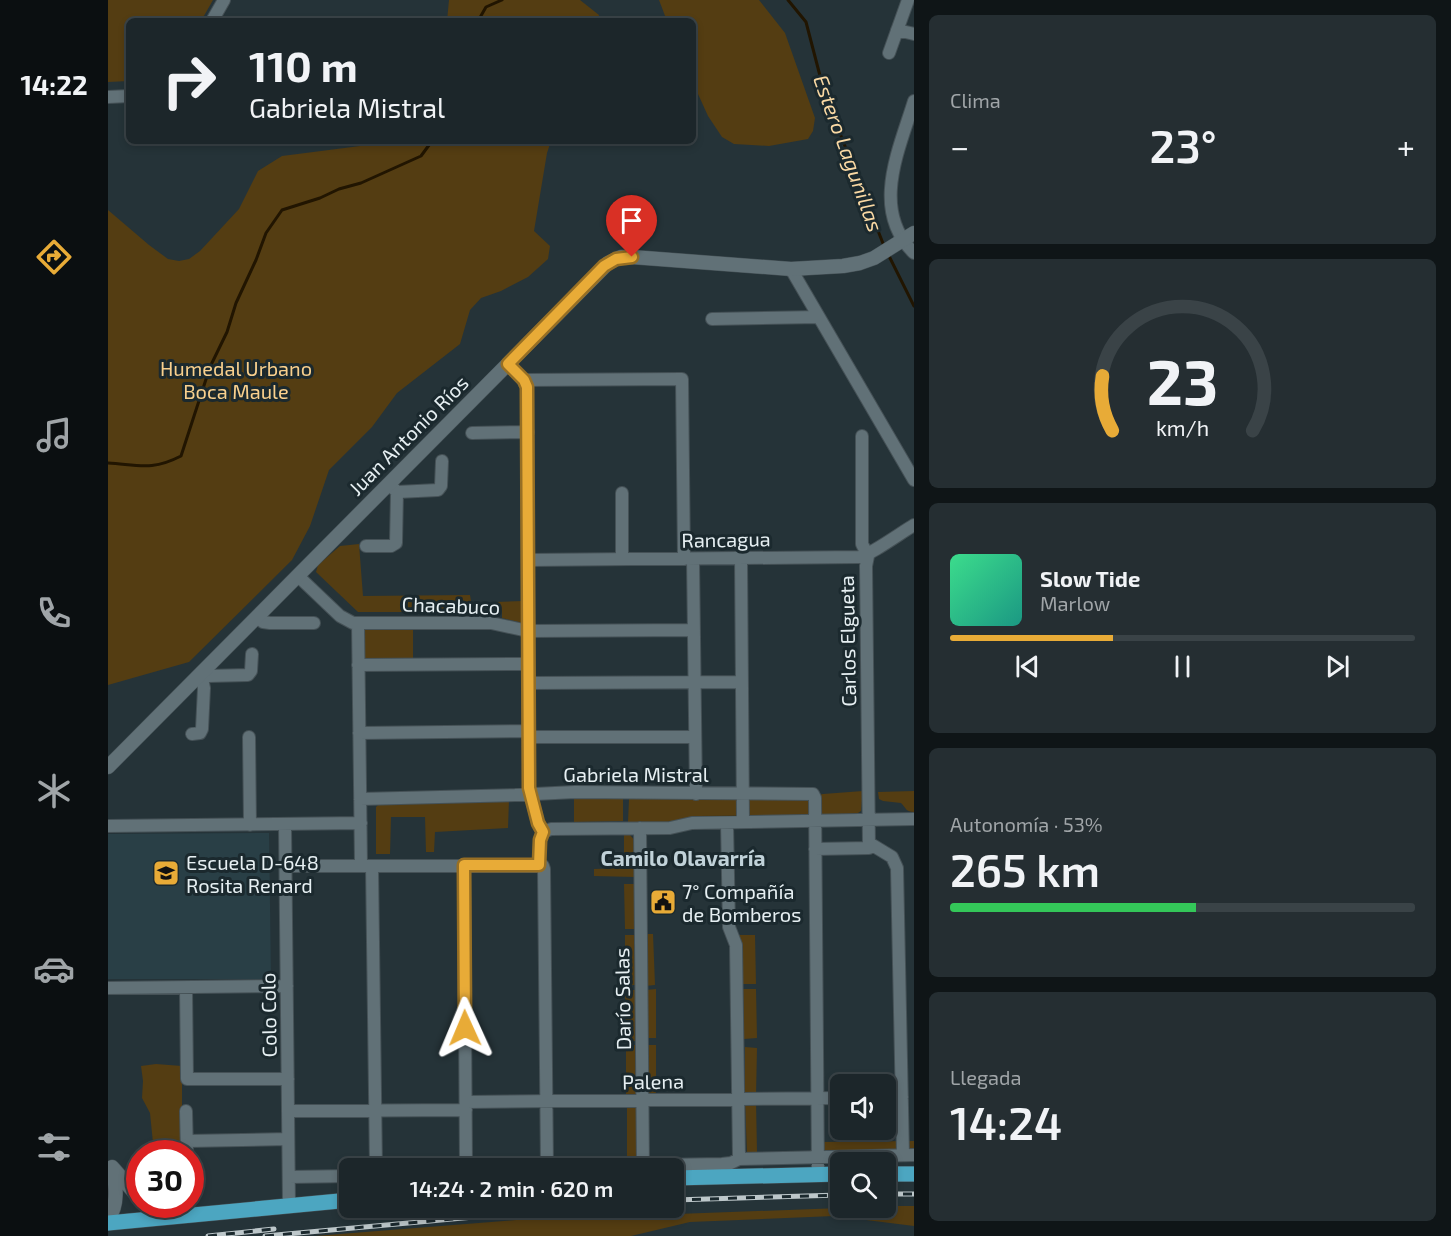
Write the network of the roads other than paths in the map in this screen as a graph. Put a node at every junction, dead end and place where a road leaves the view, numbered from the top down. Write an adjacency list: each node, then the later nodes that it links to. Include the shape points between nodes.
1 (224, 0): 3 (street)
2 (908, 0): 4 (street)
3 (214, 18)
4 (897, 30): 5 (street); 6 (street)
5 (914, 34)
6 (890, 53)
7 (126, 96): 8 (street)
8 (108, 97)
9 (914, 101): 11 (street, via 890,186)
10 (914, 233): 11 (street, Juan Antonio Ríos)
11 (896, 244): 12 (street); 13 (street, Juan Antonio Ríos, via 874,258 852,265)
12 (914, 253)
13 (791, 269): 14 (street); 16 (street, Juan Antonio Ríos, via 616,259 604,266)
14 (819, 317): 15 (street); 22 (street)
15 (712, 319)
16 (508, 364): 17 (street); 23 (street, Juan Antonio Ríos)
17 (524, 380): 18 (street); 30 (street, via 682,379)
18 (528, 432): 19 (street); 31 (street)
19 (472, 433)
20 (862, 436): 27 (street, Carlos Elgueta, via 862,544)
21 (442, 460): 23 (street, via 438,490)
22 (914, 480)
23 (393, 488): 26 (street, via 395,545); 32 (street, Juan Antonio Ríos)
24 (622, 493): 29 (street)
25 (914, 525): 27 (street)
26 (366, 546)
27 (868, 556): 28 (street, Rancagua); 56 (street, Carlos Elgueta)
28 (741, 558): 30 (street, Rancagua); 43 (street)
29 (622, 559): 30 (street, Rancagua); 31 (street, Rancagua)
30 (688, 559): 36 (street)
31 (528, 560): 37 (street)
32 (298, 576): 33 (street, Juan Antonio Ríos); 35 (street, Chacabuco, via 344,620)
33 (257, 617): 34 (street, via 270,623); 41 (street, Juan Antonio Ríos)
34 (314, 623)
35 (358, 623): 37 (street, Chacabuco, via 491,623); 40 (street)
36 (694, 630): 37 (street, Chacabuco); 42 (street)
37 (528, 631): 39 (street)
38 (252, 654): 41 (street, via 248,675)
39 (528, 664): 40 (street); 44 (street)
40 (358, 665): 45 (street)
41 (201, 674): 46 (street, via 202,729); 50 (street, Juan Antonio Ríos)
42 (694, 682): 43 (street); 44 (street); 49 (street)
43 (742, 682): 53 (street)
44 (528, 683): 47 (street)
45 (359, 733): 47 (street); 54 (street)
46 (192, 734)
47 (528, 734): 49 (street); 51 (street)
48 (249, 737): 61 (street)
49 (695, 737): 52 (street)
50 (108, 767)
51 (530, 794): 52 (street, Gabriela Mistral); 54 (street, Gabriela Mistral); 65 (street)
52 (696, 794): 53 (street, Gabriela Mistral)
53 (743, 794): 57 (street, Gabriela Mistral, via 812,793); 58 (street)
54 (360, 799): 59 (street)
55 (914, 819): 56 (street)
56 (869, 820): 57 (street); 66 (street, Carlos Elgueta)
57 (815, 821): 58 (street); 67 (street)
58 (743, 822): 60 (street)
59 (361, 823): 62 (street); 71 (street)
60 (727, 823): 64 (street); 80 (street, via 729,927 736,945)
61 (250, 825): 62 (street); 63 (street)
62 (285, 825): 70 (street, Colo Colo)
63 (108, 826)
64 (640, 828): 65 (street); 81 (street, Darío Salas)
65 (543, 832): 69 (street)
66 (869, 846): 67 (street); 77 (street, via 892,857 897,868)
67 (815, 849): 78 (street)
68 (464, 865): 69 (street); 71 (street); 83 (street)
69 (541, 865): 82 (street)
70 (285, 866): 71 (street); 72 (street, Colo Colo)
71 (367, 866): 86 (street)
72 (287, 986): 73 (street); 75 (street, Colo Colo)
73 (186, 987): 74 (street); 75 (street, via 188,1079)
74 (108, 988)
75 (288, 1079): 85 (street, Colo Colo)
76 (896, 1097): 77 (street)
77 (902, 1097): 90 (street)
78 (818, 1098): 79 (street, Palena); 80 (street, Palena); 91 (street)
79 (830, 1098)
80 (739, 1099): 81 (street, Palena); 96 (street)
81 (643, 1101): 82 (street, Palena); 95 (street, Darío Salas)
82 (546, 1102): 83 (street, Palena); 94 (street)
83 (466, 1106): 86 (street, Palena); 93 (street)
84 (186, 1111): 88 (street)
85 (288, 1111): 86 (street, Palena); 87 (street, Colo Colo)
86 (375, 1111): 92 (street)
87 (288, 1139): 89 (street); 104 (street, Colo Colo)
88 (187, 1140)
89 (204, 1146)
90 (908, 1155): 91 (street)
91 (818, 1157): 96 (street); 99 (street)
92 (376, 1158)
93 (466, 1158)
94 (546, 1158)
95 (643, 1158)
96 (739, 1159): 98 (street, via 731,1163)
97 (110, 1164): 106 (street); 111 (street, via 116,1183 113,1212)
98 (684, 1165)
99 (818, 1174): 100 (main road); 105 (main road)
100 (830, 1174)
101 (896, 1174): 102 (main road)
102 (914, 1174)
103 (339, 1176): 104 (street)
104 (289, 1178): 108 (street, Colo Colo)
105 (684, 1178)
106 (126, 1183)
107 (339, 1201): 108 (main road)
108 (289, 1205): 109 (main road)
109 (204, 1209)
110 (152, 1218): 111 (main road)
111 (108, 1221)

